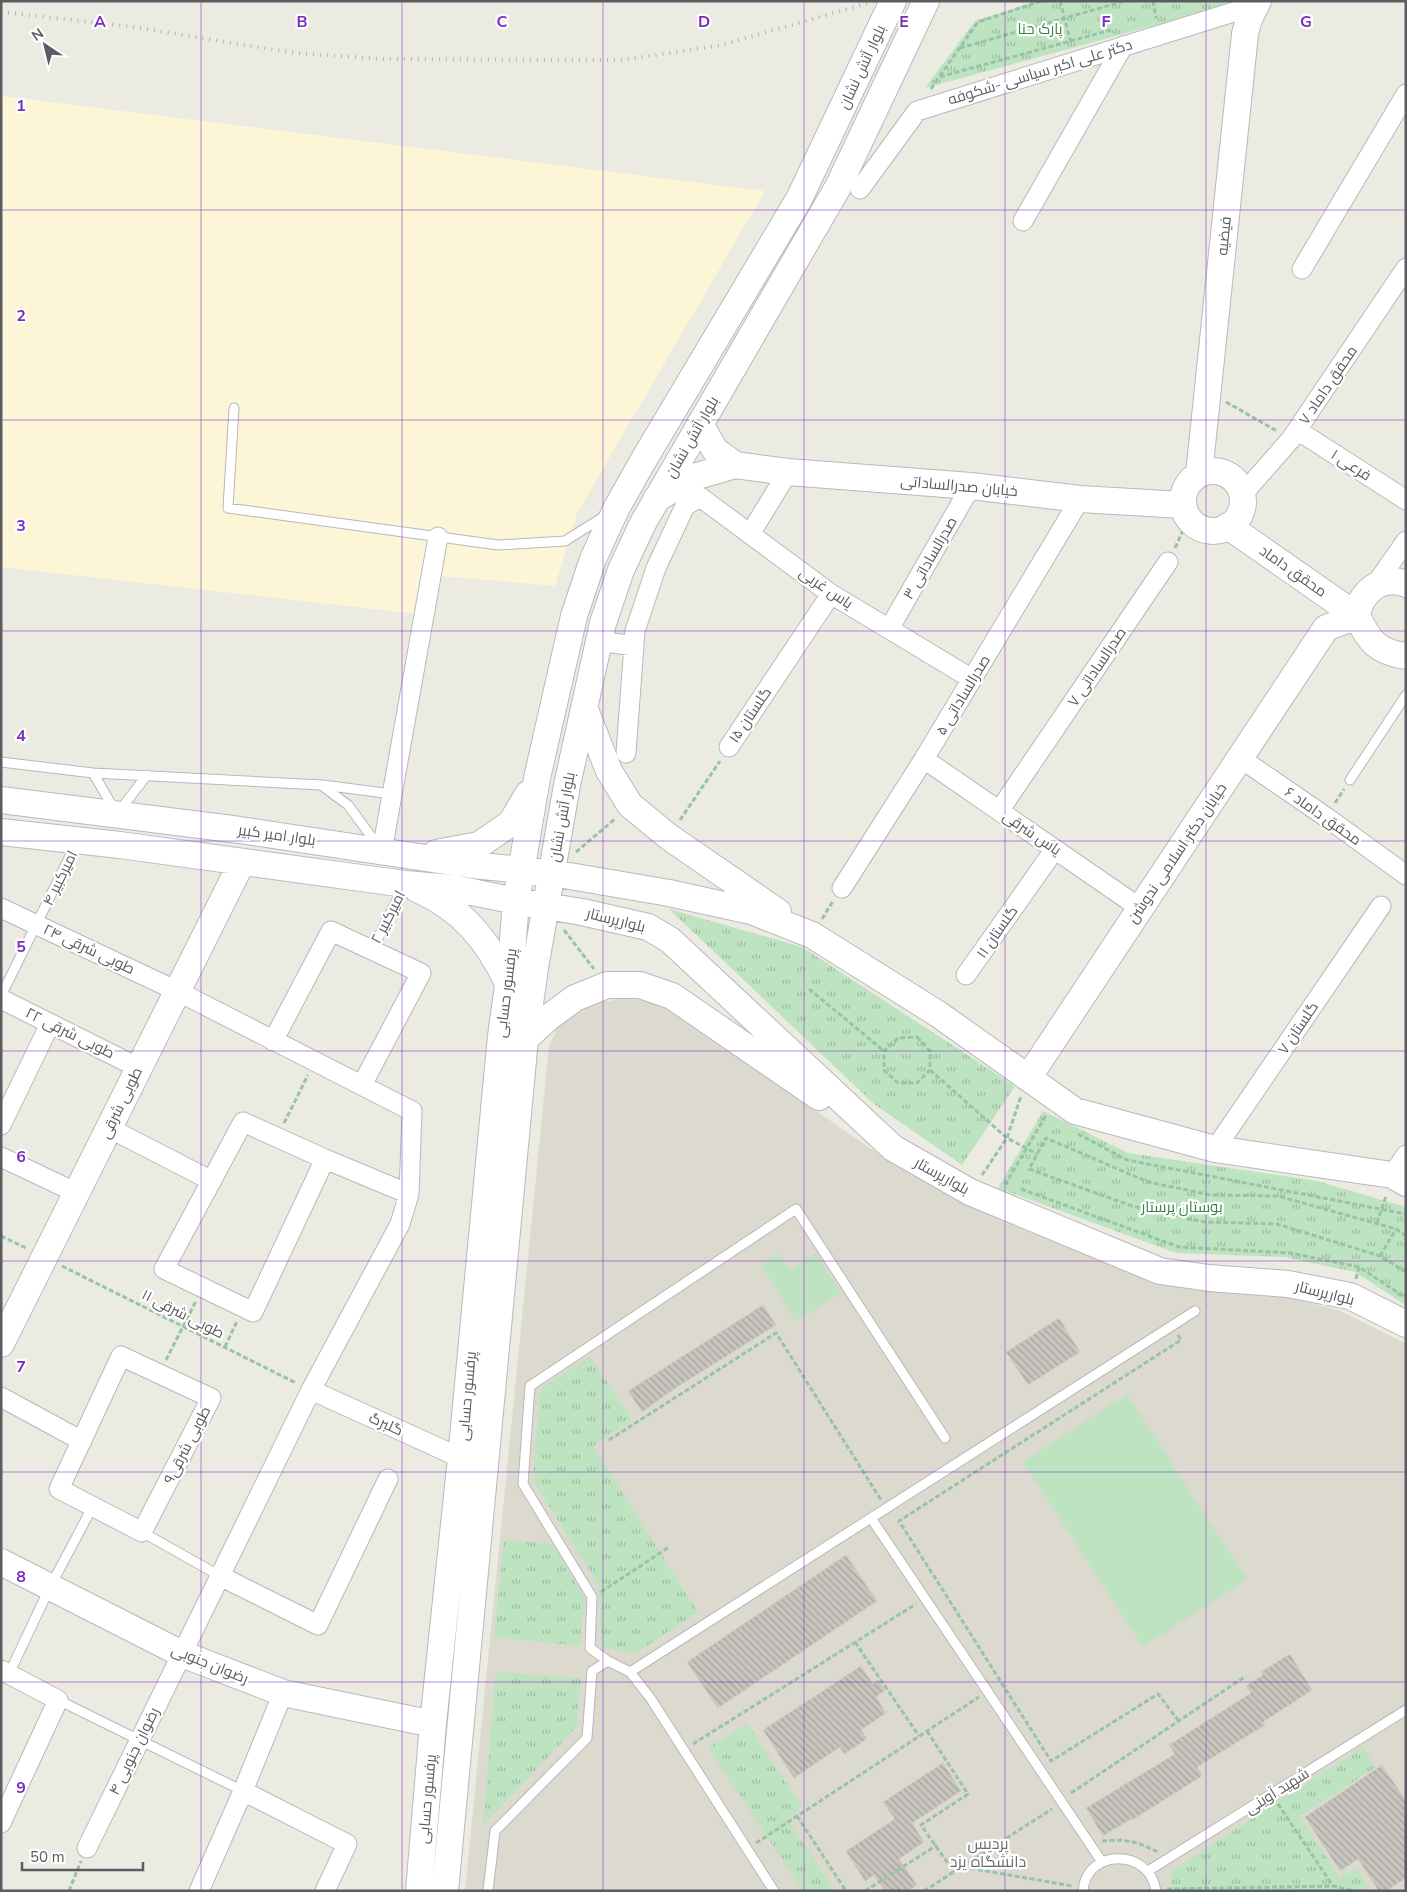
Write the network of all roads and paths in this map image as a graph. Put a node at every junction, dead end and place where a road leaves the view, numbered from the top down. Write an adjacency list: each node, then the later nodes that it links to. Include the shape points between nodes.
1 (893, 1): 30 (main road, بلوار آتش نشان, via 799,199)
2 (926, 1): 21 (main road, بلوار آتش نشان, via 838,187)
3 (1041, 1): 12 (path, via 978,22)
4 (1060, 1): 9 (path)
5 (1125, 1): 9 (path)
6 (1152, 1): 8 (path, via 1156,18)
7 (1257, 3): 10 (street, دکتر علی اکبر سیاسی -شکوفه); 19 (main road, فیضیه, via 1246,34)
8 (1164, 16)
9 (1065, 19): 11 (path); 12 (path)
10 (1120, 37): 11 (path); 13 (street, دکتر علی اکبر سیاسی -شکوفه); 16 (street)
11 (1071, 41): 12 (path, via 939,77); 13 (path)
12 (960, 48)
13 (1076, 61): 15 (street, دکتر علی اکبر سیاسی -شکوفه, via 917,111)
14 (1406, 94): 18 (street)
15 (860, 189)
16 (1023, 221)
17 (1406, 268): 22 (street, محقق داماد ۷)
18 (1302, 269)
19 (1208, 392): 22 (path); 25 (main road, فیضیه)
20 (234, 408): 34 (lane, via 228,508)
21 (700, 424): 23 (main road, via 714,450); 28 (main road, بلوار آتش نشان)
22 (1294, 434): 29 (street, فرعی ۱); 32 (street, محقق داماد ۷)
23 (735, 465): 24 (main road, خیابان صدرالساداتی); 28 (main road, via 694,477)
24 (788, 472): 26 (main road, خیابان صدرالساداتی); 33 (street)
25 (1199, 474): 31 (main road, via 1186,487 1183,496); 32 (main road, via 1226,474 1233,479 1239,486)
26 (971, 486): 27 (main road, خیابان صدرالساداتی); 40 (street, صدرالساداتی ۳)
27 (1080, 499): 31 (main road, خیابان صدرالساداتی); 44 (street, صدرالساداتی ۵)
28 (656, 500): 41 (main road, بلوار آتش نشان, via 621,570)
29 (1406, 500)
30 (616, 509): 34 (lane, via 565,541 498,545); 54 (main road, بلوار آتش نشان, via 593,559 574,616)
31 (1186, 512): 32 (main road, via 1195,525 1220,530); 36 (path)
32 (1236, 512): 39 (main road, محقق داماد)
33 (750, 534): 38 (street, یاس غربی); 42 (street, یاس غربی, via 700,497 685,506 656,568 635,631)
34 (438, 537): 57 (street)
35 (1406, 541): 39 (street)
36 (1168, 562): 60 (street, صدرالساداتی ۷)
37 (1406, 584): 39 (main road, via 1390,581)
38 (831, 594): 40 (street, یاس غربی); 47 (street, گلستان ۱۵)
39 (1365, 600): 43 (main road, via 1366,636 1378,647); 49 (main road, خيابان دکتر اسلامی ندوشن, via 1326,628)
40 (889, 629): 44 (street, یاس غربی)
41 (600, 641): 42 (street); 46 (main road, بلوار آتش نشان)
42 (634, 646): 48 (street)
43 (1406, 656)
44 (972, 679): 50 (street, صدرالساداتی ۵)
45 (1406, 695): 55 (lane)
46 (584, 707): 59 (main road, via 608,771); 71 (main road, بلوار آتش نشان)
47 (729, 747): 64 (path, گلستان ۱۵)
48 (626, 753)
49 (1240, 758): 62 (street, محقق داماد ۶); 80 (main road, خيابان دکتر اسلامی ندوشن)
50 (924, 759): 60 (street, یاس شرقی); 74 (street, صدرالساداتی ۵)
51 (1, 762): 52 (lane)
52 (93, 772): 53 (lane); 61 (lane)
53 (147, 775): 56 (lane); 61 (lane)
54 (537, 778): 68 (main road, via 512,823 479,845); 70 (main road, بلوار آتش نشان)
55 (1350, 780): 62 (path)
56 (322, 785): 57 (lane); 67 (lane, via 348,805)
57 (392, 794): 67 (street)
58 (1, 800): 61 (main road, بلوار امیر کبیر)
59 (630, 805): 64 (main road); 71 (path)
60 (999, 811): 66 (street, یاس شرقی)
61 (117, 814): 67 (main road, بلوار امیر کبیر)
62 (1326, 817): 72 (street, محقق داماد ۶)
63 (1, 832): 65 (main road, بلوار امیر کبیر)
64 (669, 837): 82 (main road)
65 (78, 841): 69 (main road, بلوار امیر کبیر); 81 (lane, امیرکبیر ۴)
66 (1055, 849): 80 (street, یاس شرقی); 85 (street, گلستان ۱۱)
67 (382, 851): 68 (main road, بلوار امیر کبیر)
68 (419, 856): 70 (main road, بلوار امیر کبیر)
69 (242, 862): 73 (main road, بلوار امیر کبیر); 89 (main road, طوبی شرقی)
70 (521, 871): 71 (main road, بلوار امیر کبیر); 76 (main road, بلوار آتش نشان)
71 (552, 873): 75 (main road); 78 (main road, بلوار آتش نشان)
72 (1406, 875)
73 (405, 884): 76 (main road, بلوار امیر کبیر, via 452,888); 84 (lane, امیرکبیر ۲); 86 (main road, via 434,897 458,913 495,958)
74 (842, 888): 82 (path)
75 (669, 893): 82 (main road, via 751,911); 83 (main road, via 652,905)
76 (516, 901): 78 (main road, بلوار امیر کبیر); 86 (main road, پرفسور حسابی)
77 (1381, 906): 108 (street, گلستان ۷)
78 (545, 907): 83 (main road, بلوارپرستار, via 624,921 648,927); 87 (path); 92 (main road, پرفسور حسابی)
79 (1, 908): 81 (street, طوبی شرقی ۲۴)
80 (1140, 908): 98 (main road, خيابان دکتر اسلامی ندوشن)
81 (37, 925): 89 (street, طوبی شرقی ۲۴); 90 (lane, امیرکبیر ۴)
82 (812, 935): 98 (main road, via 938,1014)
83 (663, 936): 106 (main road, بلوارپرستار)
84 (372, 950): 93 (street, via 331,931); 99 (street, via 421,973)
85 (966, 975)
86 (508, 983): 141 (main road, پرفسور حسابی)
87 (607, 985): 92 (main road, via 575,998); 106 (main road, via 640,985 672,996)
88 (809, 989): 94 (path)
89 (177, 991): 93 (street, طوبی شرقی ۲۴); 96 (main road, طوبی شرقی)
90 (1, 998): 91 (street, طوبی شرقی ۲۲)
91 (50, 1024): 96 (street, طوبی شرقی ۲۲); 101 (street)
92 (525, 1039): 194 (main road, پرفسور حسابی)
93 (273, 1041): 95 (street, طوبی شرقی ۲۴)
94 (884, 1051): 97 (path, via 884,1070 898,1083 917,1083); 97 (path, via 898,1038 917,1037 930,1051)
95 (315, 1062): 99 (street, طوبی شرقی ۲۴); 104 (path)
96 (139, 1068): 102 (main road, طوبی شرقی)
97 (930, 1070): 105 (path)
98 (1028, 1078): 105 (path); 108 (main road, via 1075,1111)
99 (362, 1085): 116 (street, طوبی شرقی ۲۴, via 412,1111)
100 (1053, 1122): 107 (path, via 1045,1118)
101 (1, 1125)
102 (109, 1128): 113 (street); 114 (main road, طوبی شرقی)
103 (1070, 1130): 117 (path, via 1127,1160)
104 (276, 1137): 111 (street); 113 (street, via 244,1122)
105 (1007, 1138): 107 (path); 115 (path)
106 (893, 1148): 115 (main road, بلوارپرستار)
107 (1026, 1149): 109 (path); 126 (path, via 1006,1183 1180,1247 1290,1253 1359,1267)
108 (1215, 1149): 112 (main road)
109 (1038, 1154): 118 (path, via 1046,1138 1148,1182 1211,1195 1278,1196); 122 (path, via 1029,1169 1132,1206 1204,1222 1277,1224)
110 (1, 1157): 114 (street)
111 (325, 1159): 116 (street); 127 (street, via 253,1312)
112 (1401, 1171): 118 (path)
113 (212, 1181): 125 (street, via 164,1269)
114 (77, 1192): 123 (main road, طوبی شرقی)
115 (970, 1192): 130 (main road, بلوارپرستار, via 1160,1271 1288,1284 1350,1296)
116 (408, 1194): 136 (street, رضوان جنوبی ۴, via 400,1224)
117 (1406, 1214)
118 (1377, 1224): 119 (path)
119 (1396, 1229): 121 (path); 122 (path)
120 (1, 1236): 123 (path, طوبی شرقی ۱۱)
121 (1406, 1236)
122 (1380, 1256): 124 (path)
123 (44, 1257): 129 (main road, طوبی شرقی); 131 (path, طوبی شرقی ۱۱)
124 (1406, 1272)
125 (202, 1288): 127 (street); 131 (path)
126 (1406, 1298)
127 (243, 1308): 134 (path)
128 (1195, 1311): 132 (lane)
129 (7, 1318): 133 (main road, طوبی شرقی)
130 (1406, 1324)
131 (183, 1326): 134 (path, طوبی شرقی ۱۱); 135 (path)
132 (1172, 1326): 144 (lane); 146 (path, via 1181,1340)
133 (1, 1344)
134 (225, 1347): 136 (path, طوبی شرقی ۱۱)
135 (159, 1374): 140 (street, طوبی شرقی۹, via 122,1356); 147 (street, طوبی شرقی۹, via 211,1398)
136 (311, 1390): 141 (street, گلبرگ); 150 (street, رضوان جنوبی ۴)
137 (1, 1397): 140 (street)
138 (945, 1438): 153 (lane, via 796,1209 530,1386 523,1484)
139 (609, 1440): 144 (path, via 776,1333)
140 (82, 1441): 143 (street, طوبی شرقی۹, via 59,1489)
141 (461, 1458): 167 (main road, پرفسور حسابی)
142 (388, 1480): 150 (street, via 318,1625)
143 (93, 1506): 147 (street, طوبی شرقی۹); 151 (lane)
144 (886, 1508): 145 (lane); 146 (path)
145 (871, 1518): 154 (lane); 159 (lane)
146 (899, 1521): 152 (path)
147 (142, 1532): 150 (lane)
148 (669, 1547): 153 (path)
149 (1, 1562): 151 (main road, رضوان جنوبی)
150 (220, 1576): 156 (street, رضوان جنوبی ۴)
151 (50, 1587): 156 (main road, رضوان جنوبی); 158 (lane)
152 (942, 1588): 154 (path); 161 (path)
153 (592, 1597): 157 (lane, via 590,1648)
154 (925, 1598): 155 (path); 163 (lane)
155 (855, 1642): 169 (path); 171 (path)
156 (182, 1654): 162 (main road, رضوان جنوبی); 170 (street, رضوان جنوبی ۴)
157 (608, 1661): 159 (lane); 195 (lane, via 592,1671 587,1738 495,1831)
158 (5, 1672): 164 (street)
159 (630, 1672): 171 (lane)
160 (1246, 1676): 166 (path)
161 (1002, 1683): 163 (path); 166 (path, via 1051,1761 1158,1694)
162 (283, 1692): 167 (main road, رضوان جنوبی); 172 (street)
163 (988, 1692): 168 (path); 175 (lane)
164 (58, 1700): 170 (lane); 177 (street)
165 (1406, 1710): 173 (lane, شهید آوینی)
166 (1178, 1720): 174 (path, via 1070,1792)
167 (433, 1724): 193 (main road, پرفسور حسابی)
168 (927, 1731): 169 (path); 179 (path, via 968,1794 921,1825)
169 (919, 1736): 176 (path)
170 (140, 1740): 172 (lane); 180 (street, رضوان جنوبی ۴)
171 (684, 1750): 181 (lane)
172 (243, 1791): 191 (street); 192 (street, via 347,1844)
173 (1272, 1794): 182 (lane, شهید آوینی); 187 (path)
174 (1075, 1800)
175 (1062, 1803): 178 (lane); 184 (path)
176 (798, 1816): 181 (path); 197 (path)
177 (1, 1823)
178 (1080, 1829): 182 (path, via 1089,1822 1103,1842 1121,1840 1138,1843); 183 (lane)
179 (937, 1844): 186 (path); 198 (path)
180 (87, 1848): 190 (path)
181 (747, 1848): 196 (lane)
182 (1170, 1858): 185 (lane, شهید آوینی)
183 (1102, 1862): 185 (lane, via 1114,1858 1127,1859); 188 (lane, via 1092,1870)
184 (962, 1867): 186 (path); 188 (path)
185 (1148, 1871): 189 (lane)
186 (954, 1872): 199 (path)
187 (1334, 1886): 189 (path); 200 (path)
188 (1083, 1890)
189 (1156, 1890)
190 (69, 1891)
191 (199, 1891)
192 (325, 1891)
193 (419, 1891)
194 (445, 1891)
195 (488, 1891)
196 (774, 1891)
197 (846, 1891)
198 (865, 1891)
199 (924, 1891)
200 (1353, 1891)

